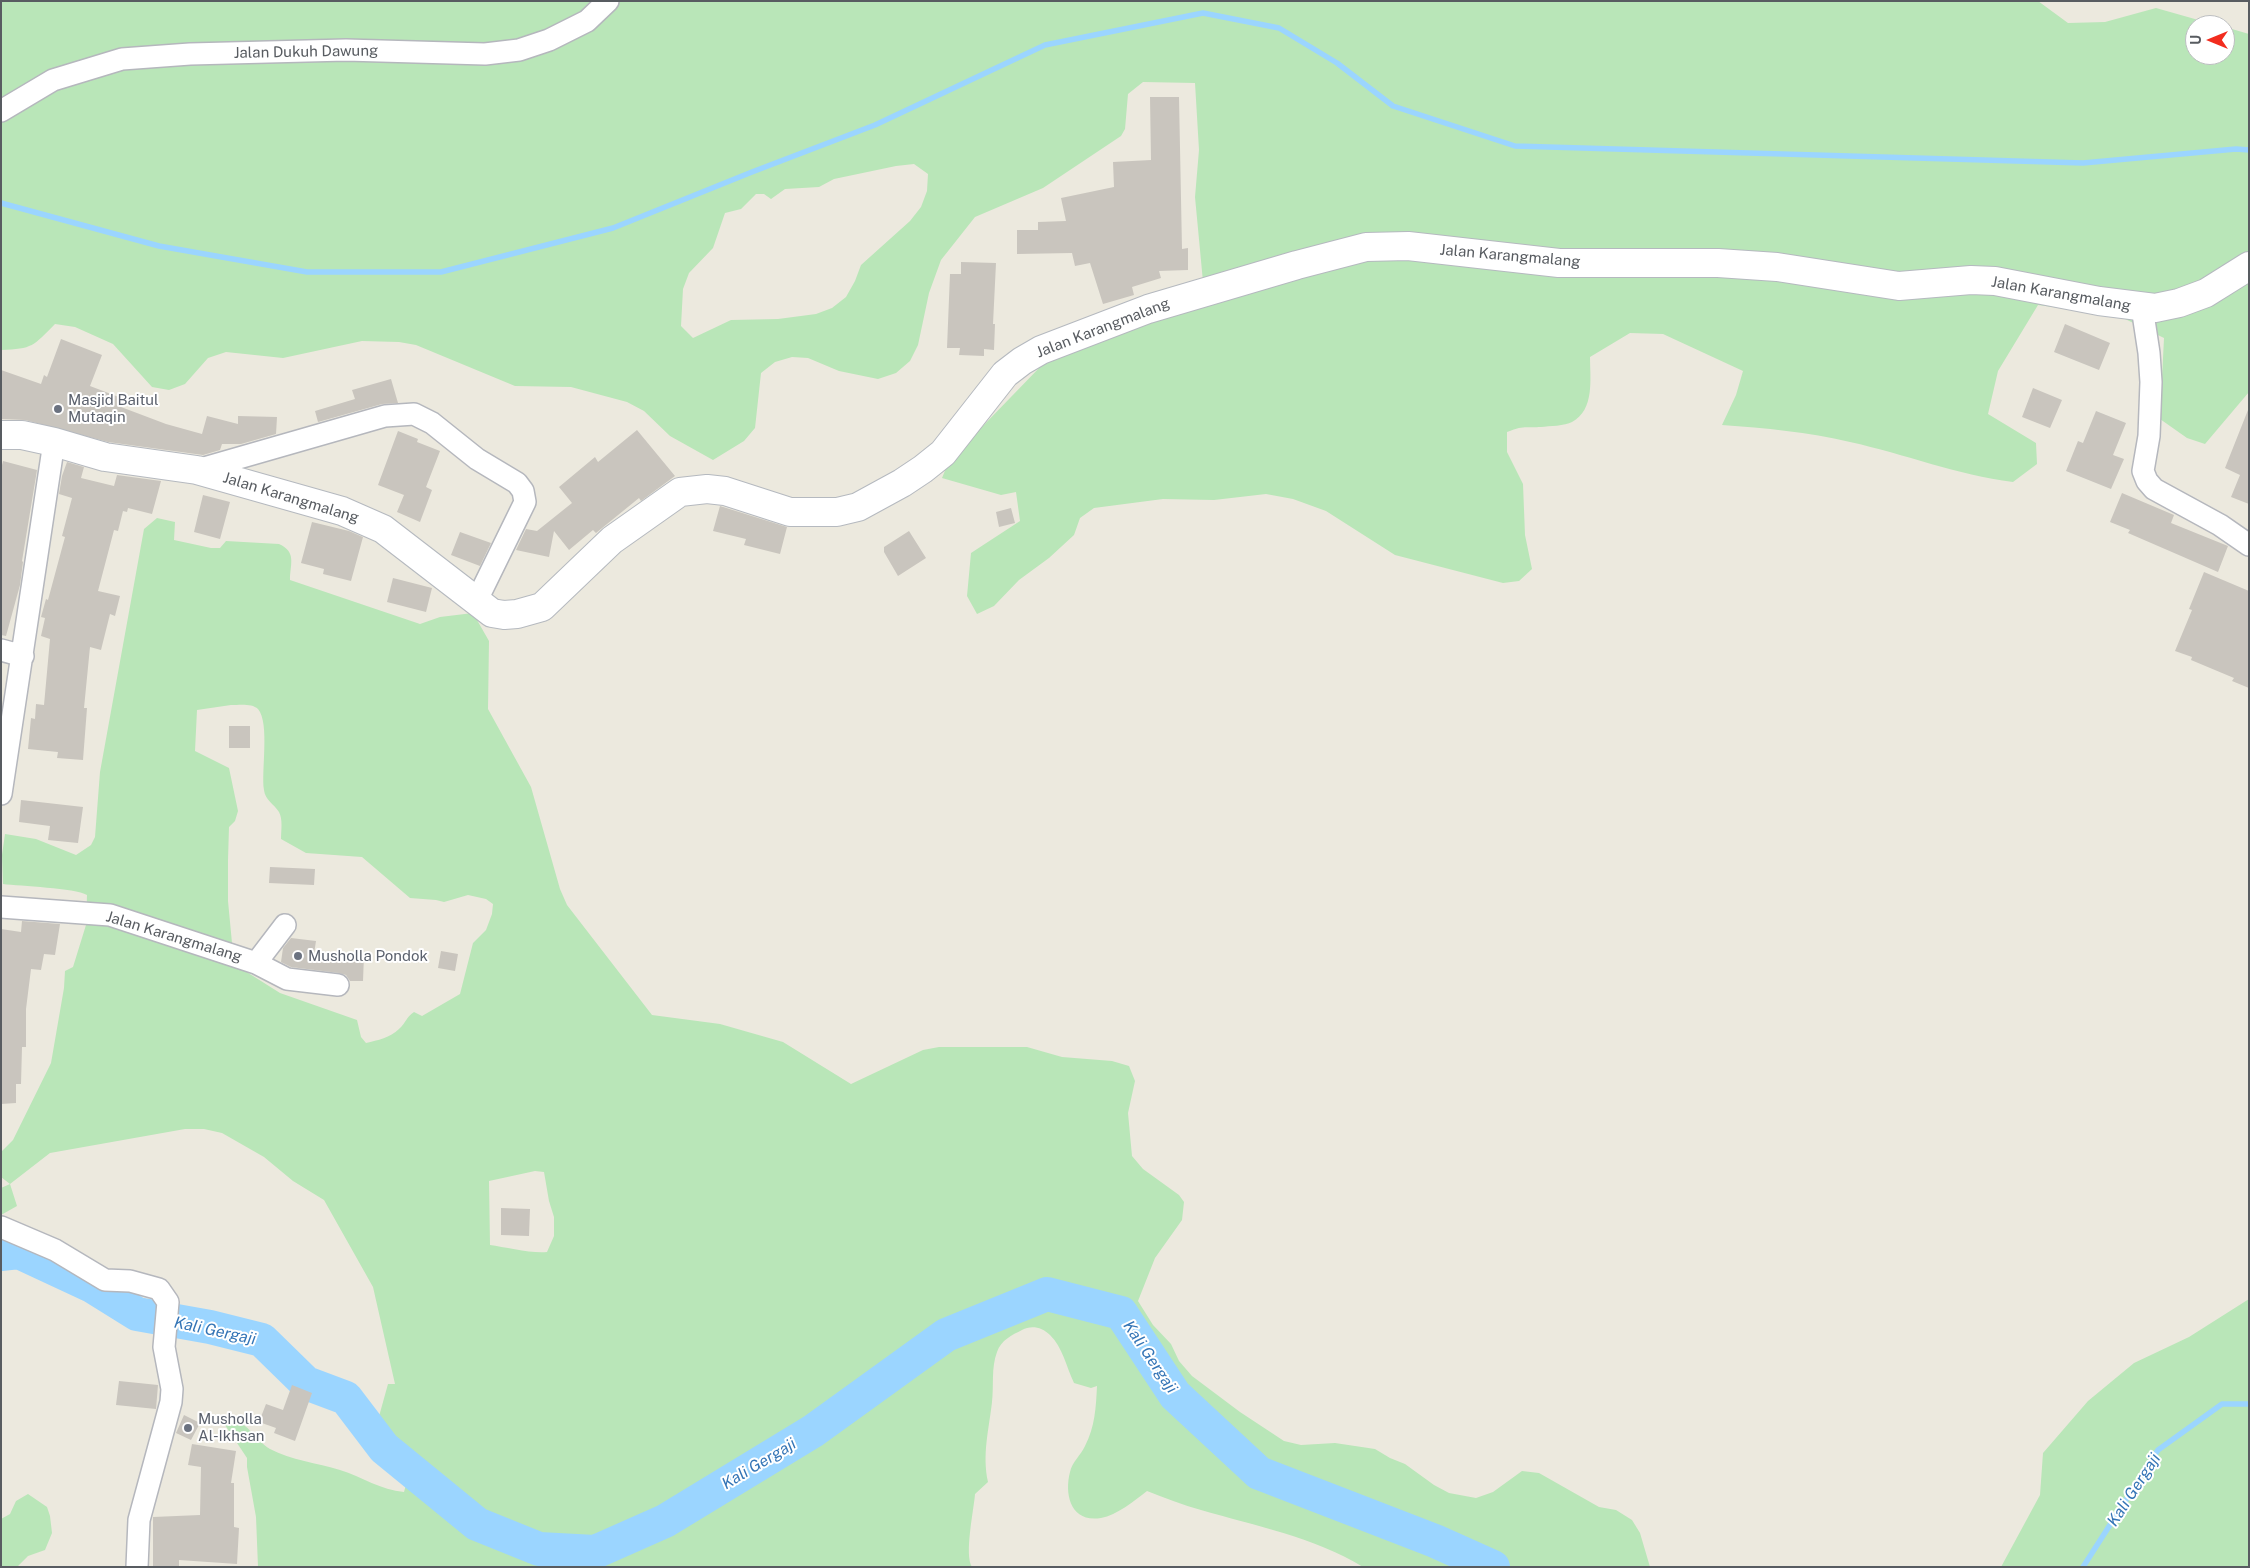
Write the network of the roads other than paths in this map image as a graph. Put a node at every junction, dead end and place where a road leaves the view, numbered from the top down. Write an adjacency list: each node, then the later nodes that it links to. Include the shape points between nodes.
1 (608, 1): 2 (street, Jalan Dukuh Dawung, via 586,21 549,40 519,50 485,54 346,50 239,52 122,60 53,80)
2 (1, 111)
3 (2249, 266): 4 (street, Jalan Karangmalang, via 2206,293 2179,303)
4 (2142, 307): 8 (street, via 2151,382 2149,436 2143,471 2147,482); 9 (street, Jalan Karangmalang, via 1995,281 1899,286 1776,267 1718,263 1559,263 1437,249 1366,247 1148,309 1042,350 1005,374 943,453 902,483 858,507 837,512 790,512 725,491 707,488 680,492 612,540 542,607 504,615)
5 (1, 435): 6 (street, Jalan Karangmalang, via 22,435)
6 (54, 442): 7 (street, Jalan Karangmalang, via 105,457); 11 (street)
7 (197, 470): 9 (street, Jalan Karangmalang, via 364,520 383,529); 9 (street, via 385,416 414,414 432,423 477,459 517,483 523,491 525,502)
8 (2249, 545)
9 (476, 602)
10 (1, 650): 11 (street)
11 (23, 656): 12 (street)
12 (6, 741): 13 (street)
13 (1, 794)
14 (1, 907): 16 (street, Jalan Karangmalang, via 110,914)
15 (285, 925): 16 (street, Jalan Karangmalang)
16 (256, 963): 17 (street, Jalan Karangmalang, via 287,979)
17 (338, 985)
18 (1, 1227): 19 (street, via 56,1250 105,1280 130,1281 158,1289 168,1302 164,1347 172,1389 171,1402 139,1520)
19 (137, 1567)

